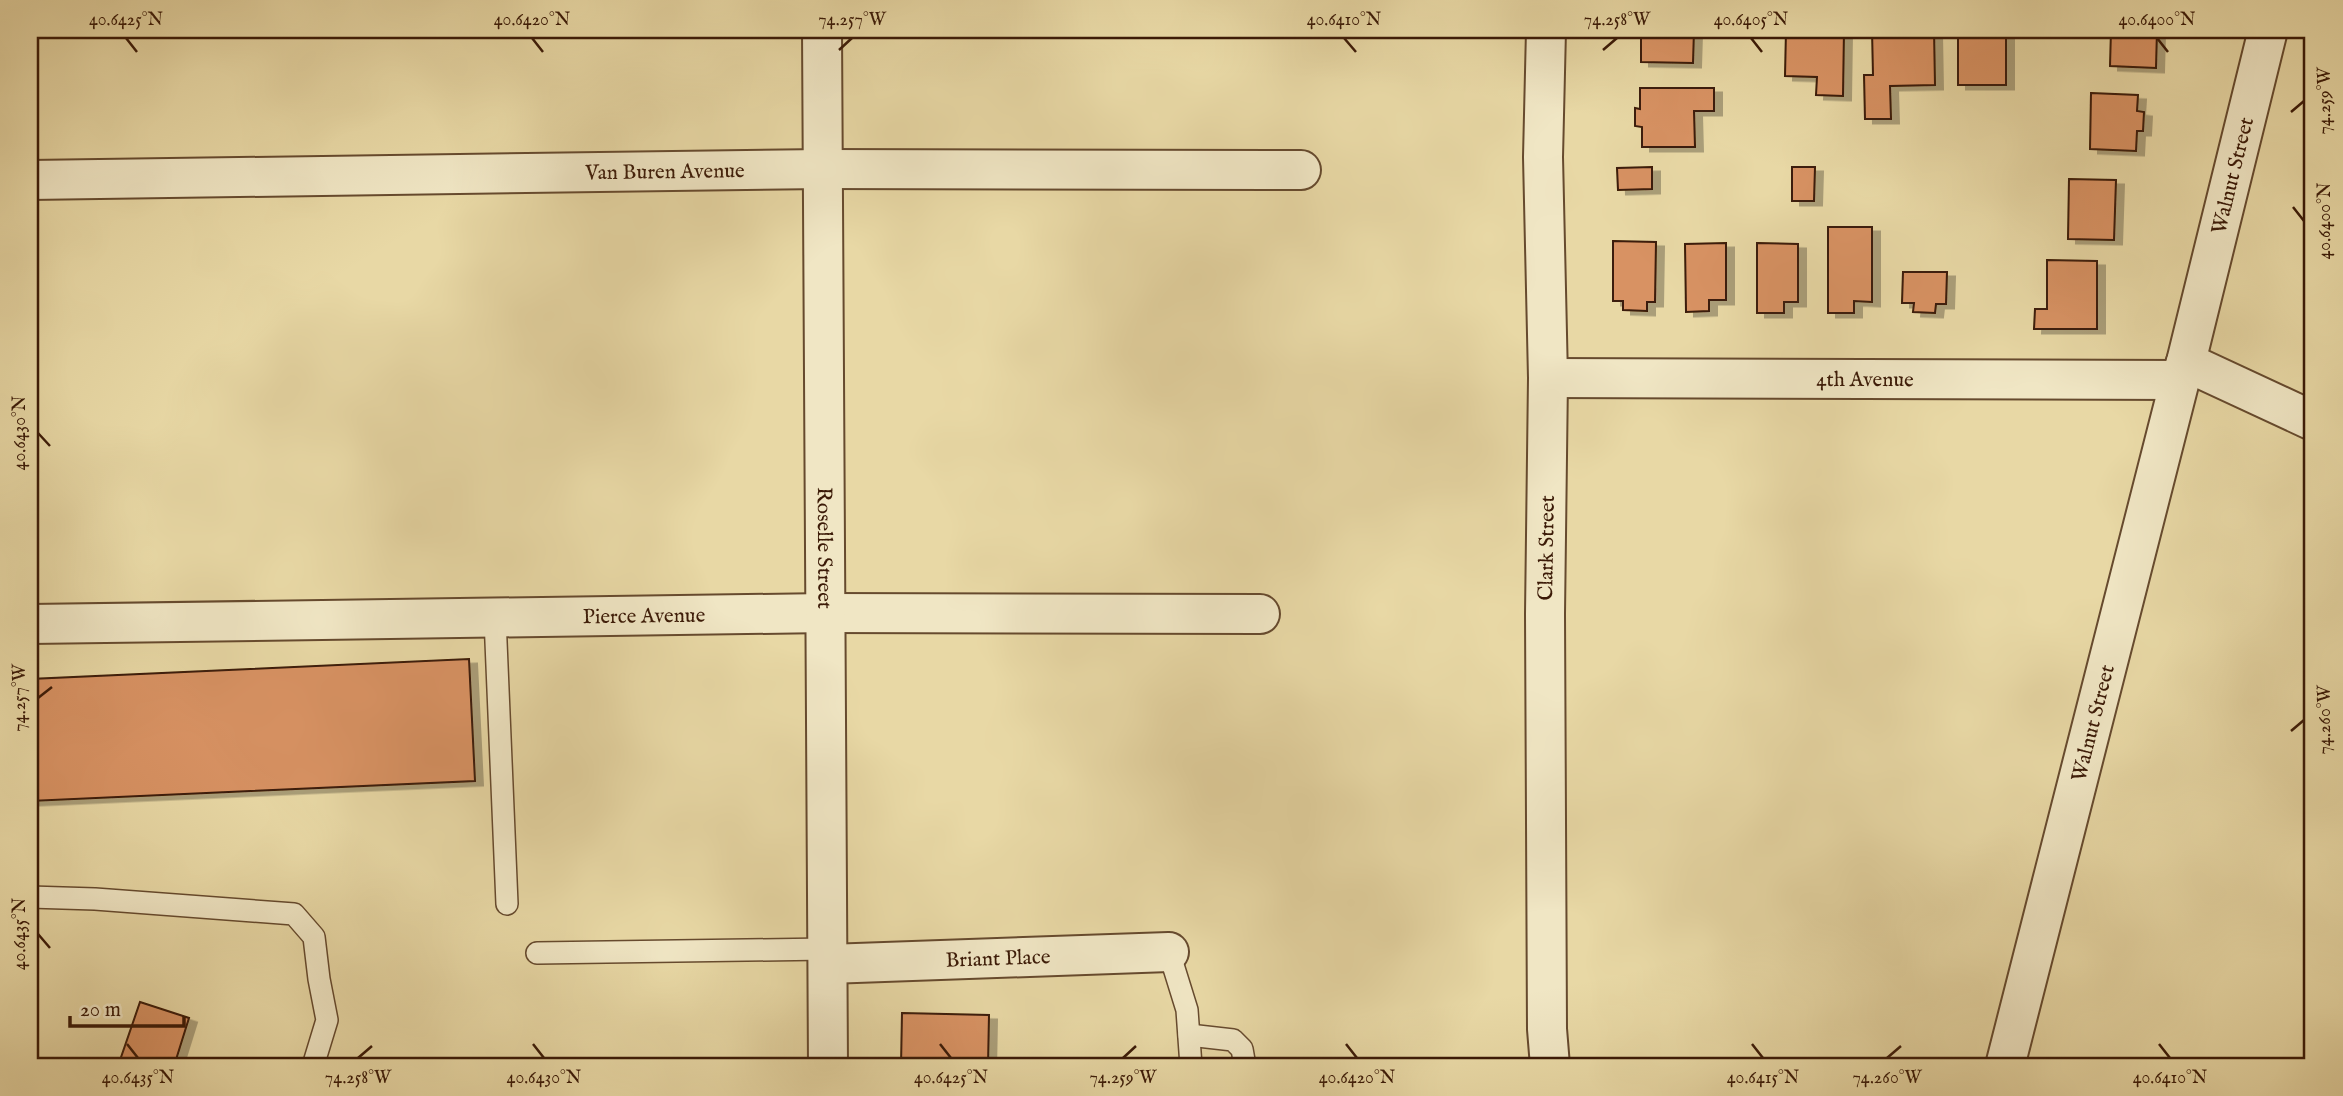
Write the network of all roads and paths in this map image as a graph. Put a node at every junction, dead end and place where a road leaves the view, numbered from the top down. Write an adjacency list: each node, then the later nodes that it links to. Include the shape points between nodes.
1 (822, 30): 4 (street, Roselle Street)
2 (1546, 30): 8 (street, Clark Street, via 1543,157)
3 (2267, 30): 7 (street, Walnut Street)
4 (823, 169): 5 (street, Van Buren Avenue); 6 (street, Van Buren Avenue); 10 (street, Roselle Street)
5 (1301, 170)
6 (30, 180)
7 (2183, 371): 8 (street, 4th Avenue); 9 (street, 4th Avenue); 25 (street, Walnut Street)
8 (1548, 378): 24 (street, Clark Street, via 1545,628)
9 (2313, 421)
10 (826, 613): 11 (street, Pierce Avenue); 12 (street, Pierce Avenue); 18 (street, Roselle Street)
11 (1260, 614)
12 (495, 618): 13 (street, Pierce Avenue); 15 (lane)
13 (30, 624)
14 (30, 897): 20 (lane, via 294,914 314,937 327,1020)
15 (507, 904)
16 (1169, 952): 18 (street, Briant Place); 19 (lane, via 1187,1010)
17 (537, 953): 18 (lane)
18 (828, 957): 21 (street, Roselle Street)
19 (1189, 1035): 22 (lane); 23 (lane, via 1233,1040 1242,1049)
20 (313, 1066)
21 (828, 1066)
22 (1191, 1066)
23 (1245, 1066)
24 (1550, 1066)
25 (2005, 1066)

